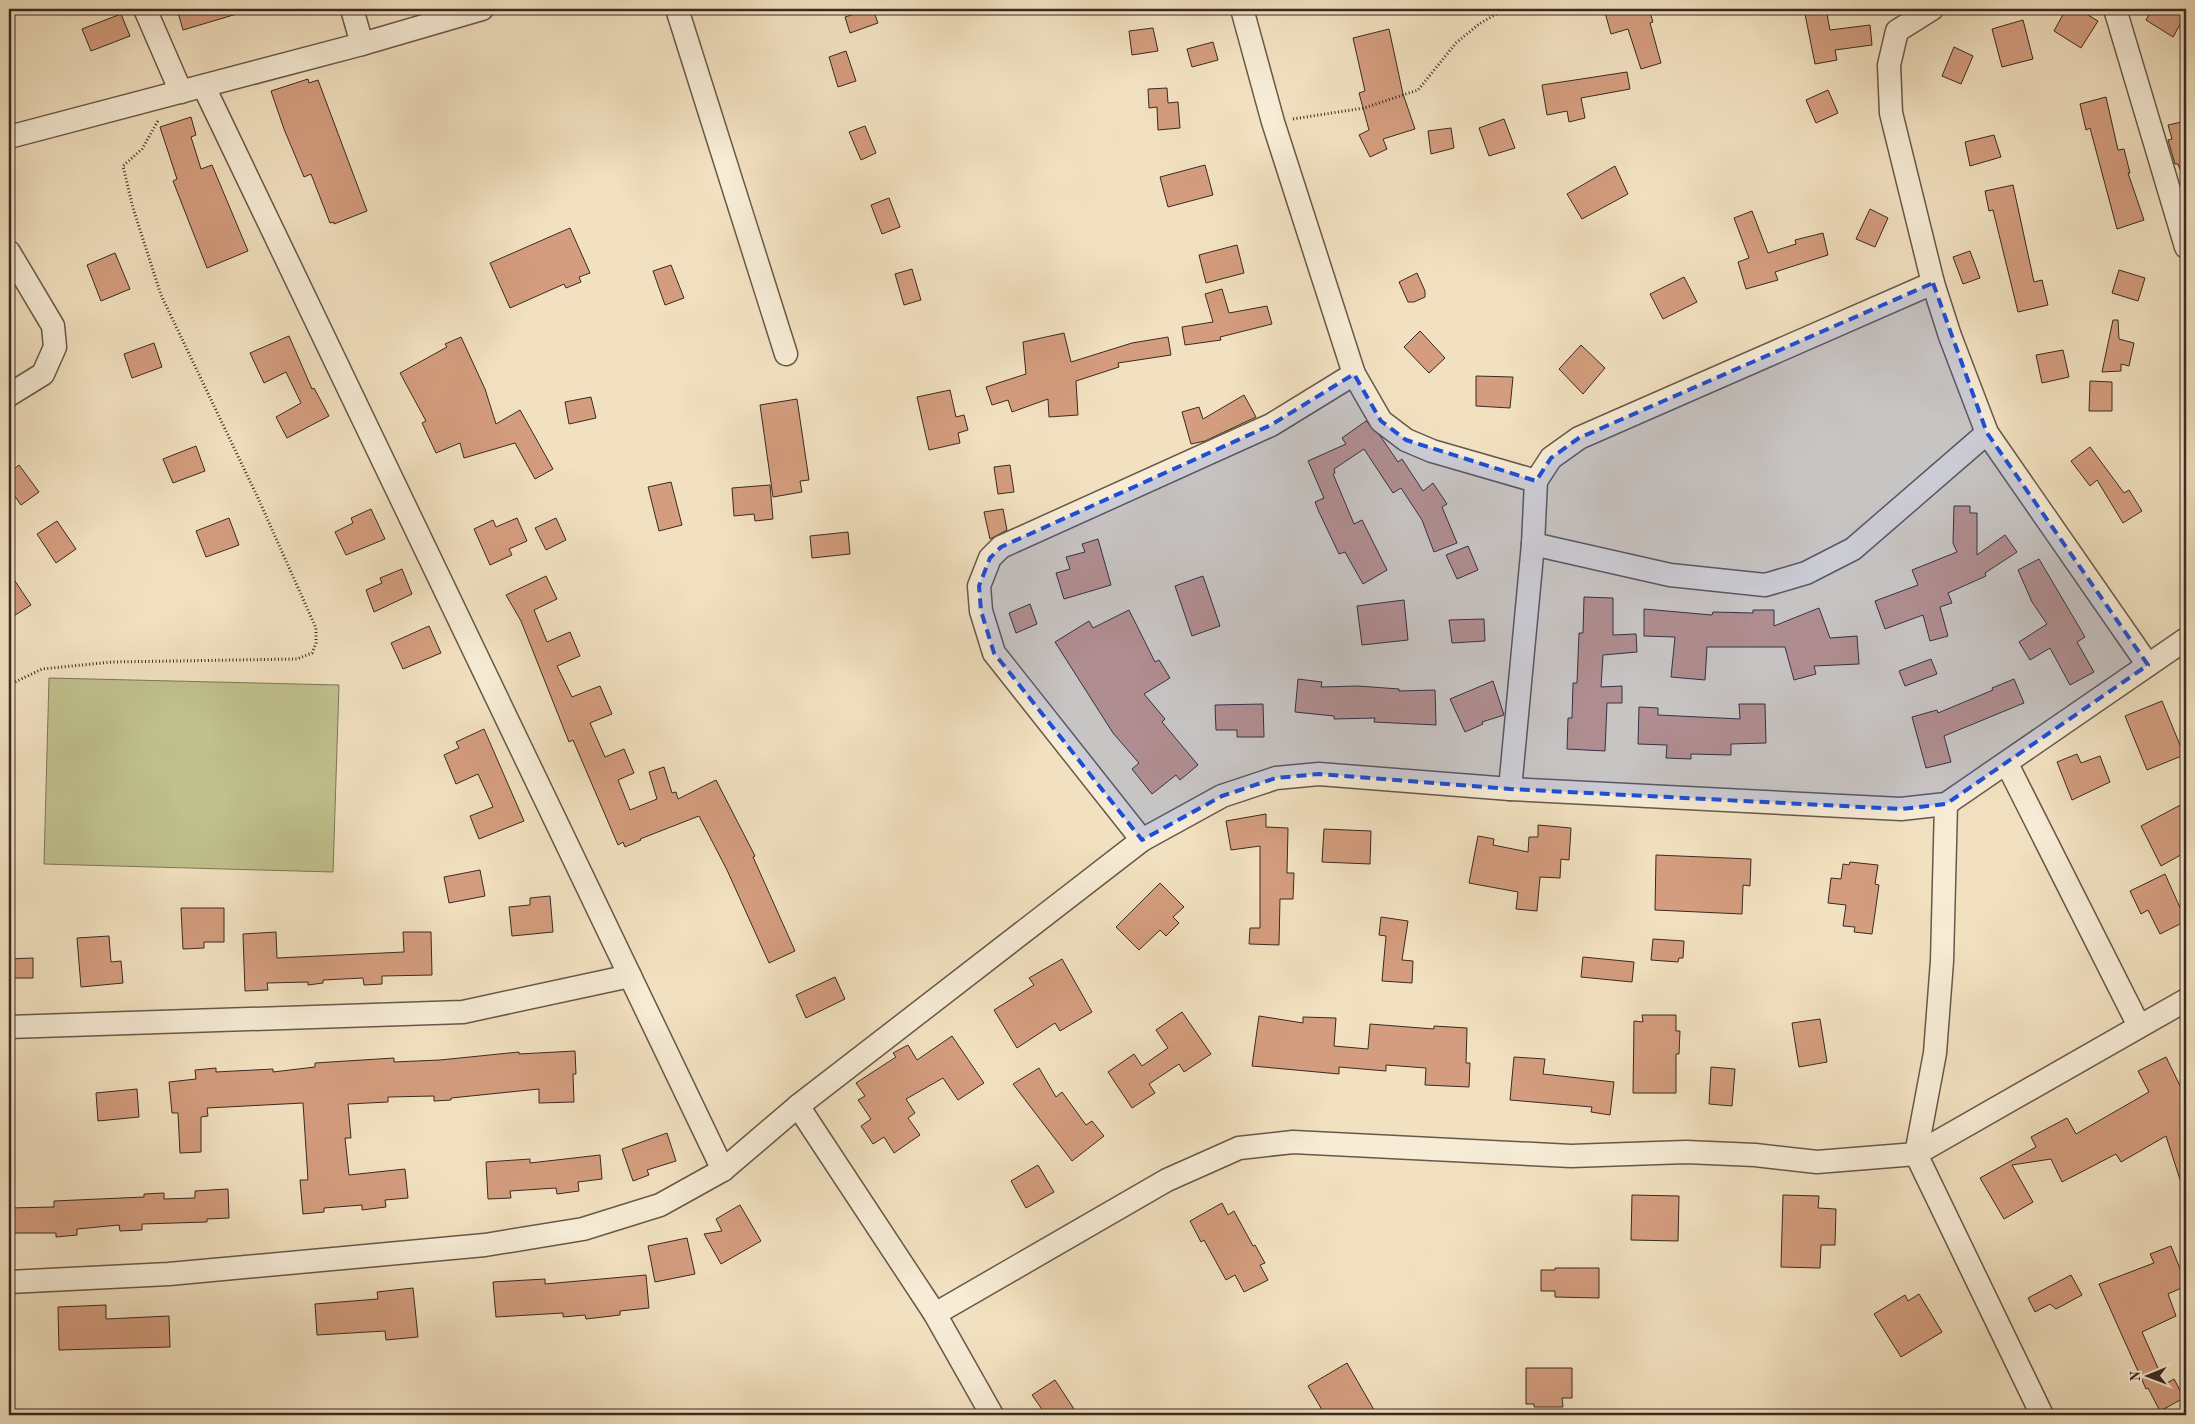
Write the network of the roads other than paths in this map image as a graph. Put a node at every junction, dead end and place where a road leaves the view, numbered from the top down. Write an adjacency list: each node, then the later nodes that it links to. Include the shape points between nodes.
1 (145, 9): 10 (street)
2 (352, 9): 8 (street)
3 (482, 9): 8 (street)
4 (677, 9): 15 (street)
5 (1242, 9): 16 (street, via 1273,122)
6 (1932, 9): 14 (street, via 1897,31 1889,65 1891,113)
7 (2115, 9): 12 (street)
8 (362, 44): 9 (street)
9 (204, 86): 10 (street); 27 (street)
10 (172, 94): 11 (street)
11 (9, 137)
12 (2186, 247)
13 (9, 252): 17 (street, via 53,326 56,347 43,374)
14 (1933, 283): 18 (street); 19 (street, via 1579,438 1551,458)
15 (786, 354)
16 (1354, 374): 19 (street, via 1381,421 1406,440 1432,451); 26 (street, via 1270,425 1001,547 990,558 980,586 980,611 994,653)
17 (9, 395)
18 (1987, 433): 20 (street, via 1853,549 1806,573 1765,585 1670,575); 22 (street)
19 (1536, 480): 20 (street)
20 (1533, 544): 24 (street)
21 (2186, 639): 22 (street)
22 (2148, 665): 23 (street)
23 (2008, 764): 25 (street); 29 (street)
24 (1510, 789): 25 (street, via 1901,809); 26 (street, via 1319,774 1276,778 1222,796)
25 (1946, 804): 32 (street, via 1942,961 1935,1053)
26 (1142, 840): 31 (street)
27 (630, 976): 30 (street, via 463,1012); 33 (street)
28 (2186, 1000): 29 (street)
29 (2139, 1026): 32 (street)
30 (9, 1027)
31 (798, 1106): 33 (street); 35 (street)
32 (1916, 1154): 35 (street, via 1817,1162 1686,1152 1571,1156 1293,1142 1239,1148 1167,1180); 37 (street)
33 (723, 1170): 34 (street, via 660,1206 583,1230 485,1245 178,1273)
34 (9, 1282)
35 (935, 1314): 36 (street)
36 (992, 1415)
37 (2042, 1415)

